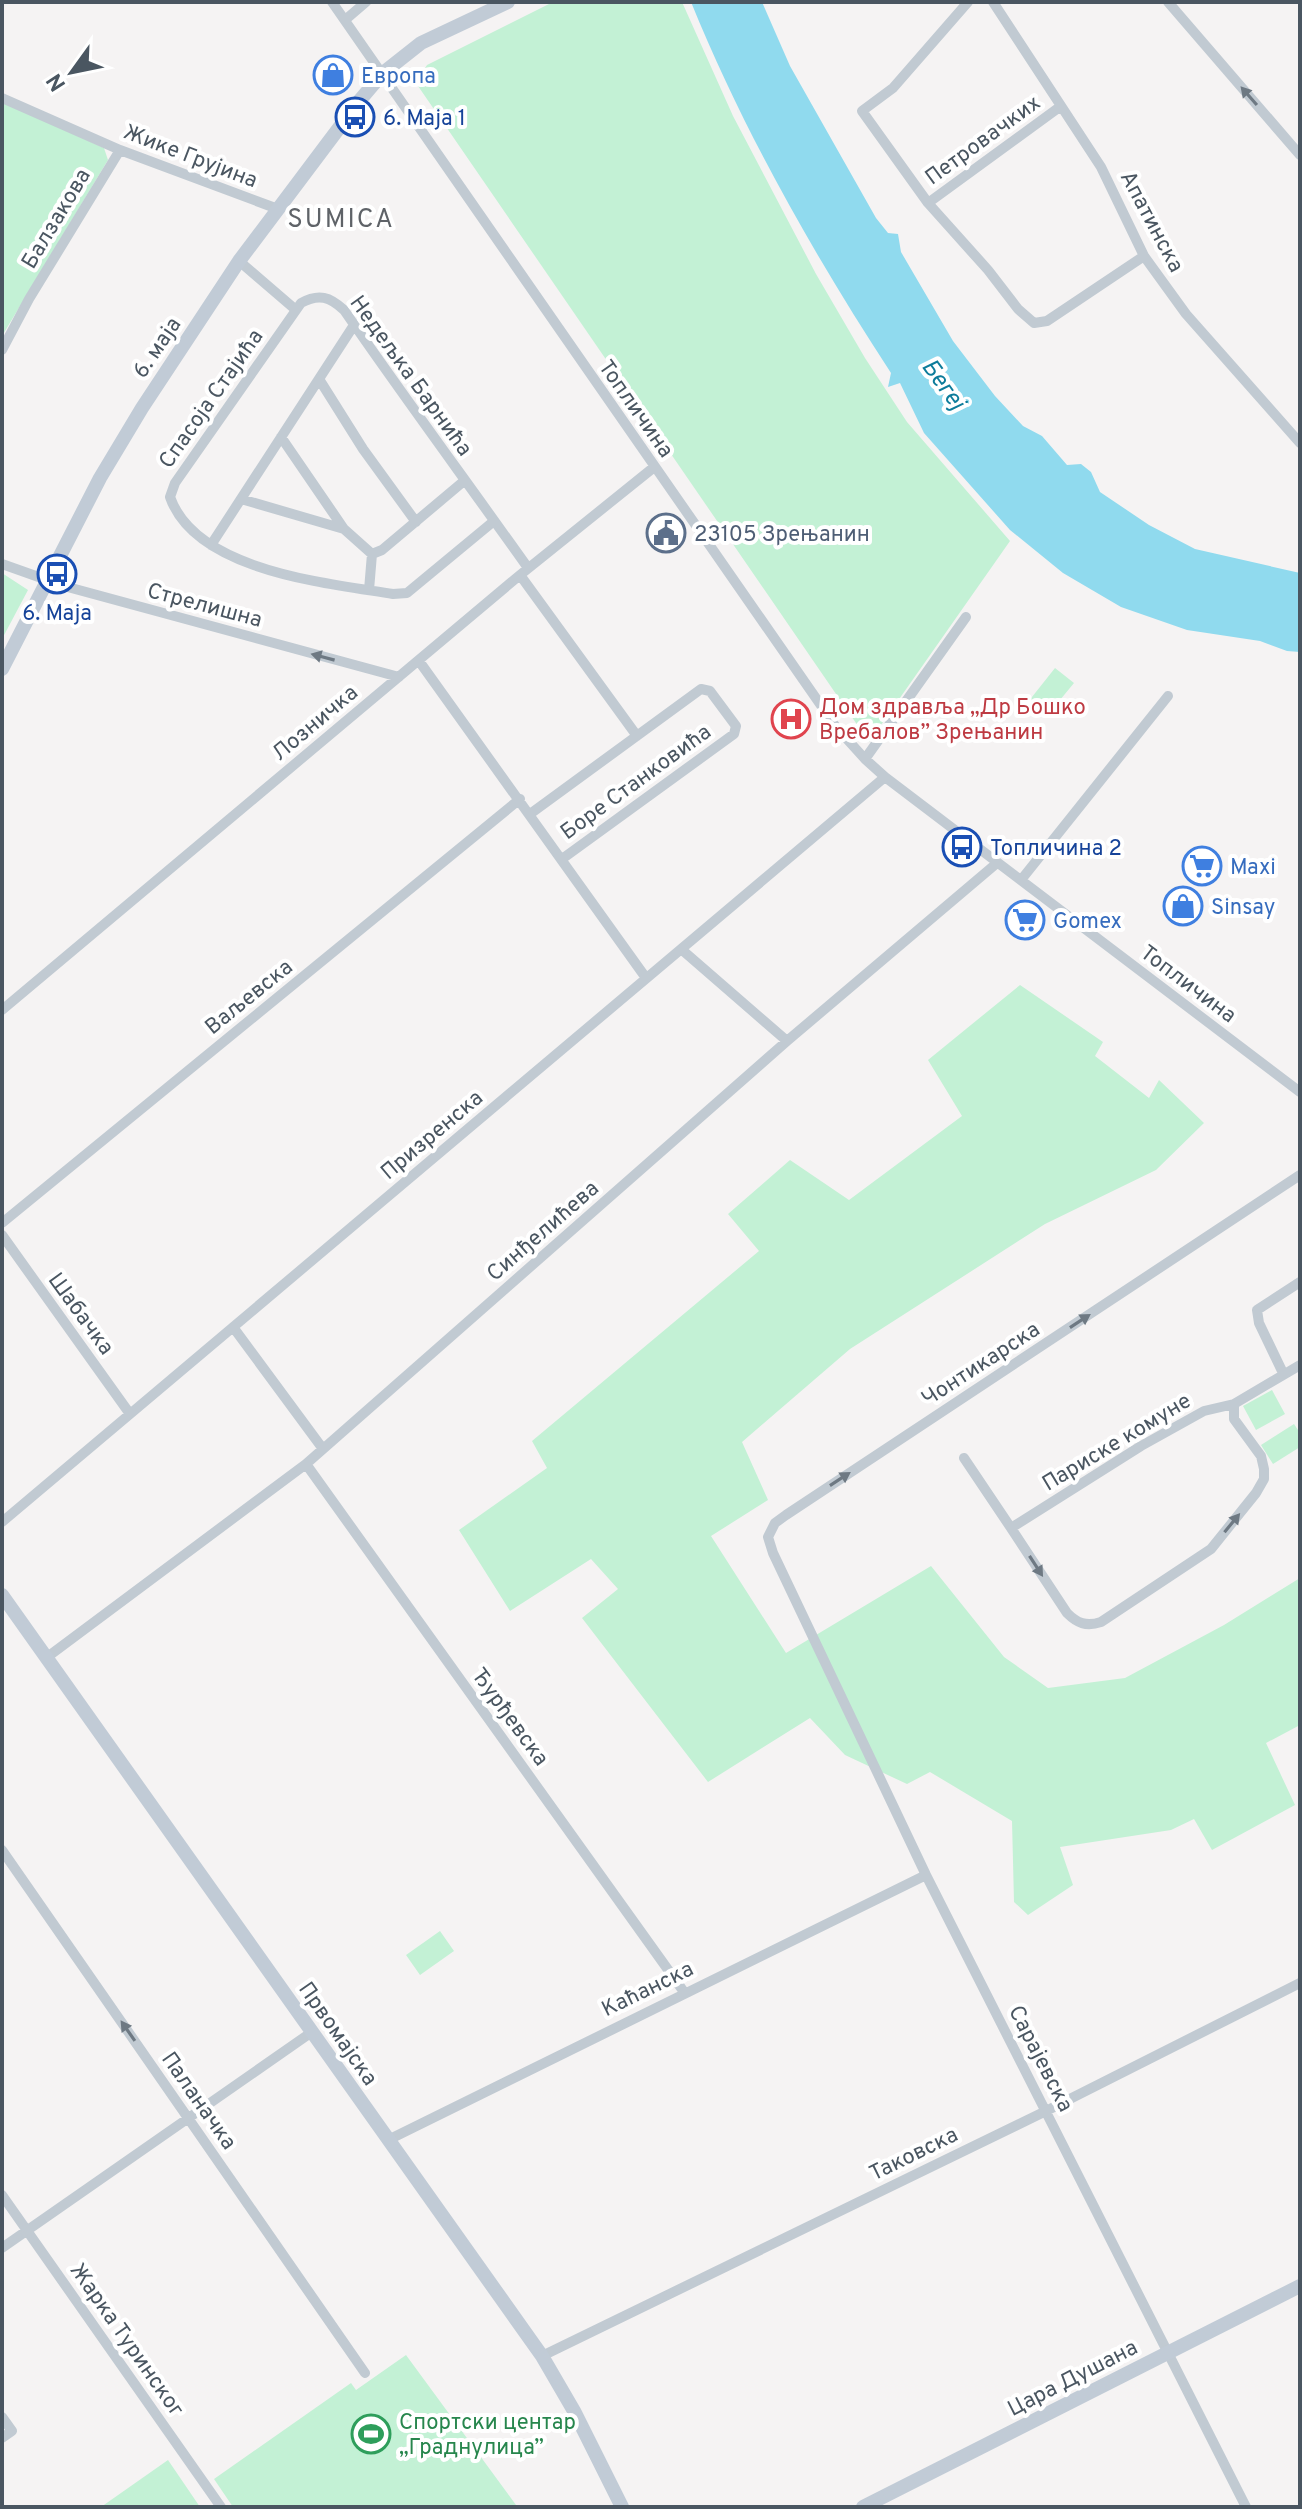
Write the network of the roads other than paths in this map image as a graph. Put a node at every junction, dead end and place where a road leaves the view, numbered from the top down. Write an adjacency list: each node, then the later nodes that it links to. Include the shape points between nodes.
1 (332, 2): 7 (street, Топличина)
2 (366, 2): 7 (street)
3 (508, 2): 8 (street, 6. маја, via 421,43)
4 (968, 2): 13 (street, via 893,88 862,111)
5 (993, 2): 10 (street, Апатинска)
6 (1168, 2): 12 (street, one-way to 6)
7 (345, 20): 8 (street, Топличина)
8 (383, 73): 14 (street, 6. маја); 23 (street, Топличина)
9 (2, 98): 11 (street, Жике Грујина)
10 (1061, 106): 13 (street, Петровачких); 15 (street, Апатинска, via 1101,167)
11 (120, 150): 14 (street, Жике Грујина); 19 (street, Балзакова)
12 (1300, 155)
13 (928, 203): 15 (street, Петровачких, via 1034,323 1044,323)
14 (278, 209): 16 (street, 6. маја)
15 (1144, 256): 22 (street, Апатинска, via 1186,314)
16 (239, 261): 17 (street); 33 (street, 6. маја, via 100,478)
17 (296, 310): 18 (street, Недељка Барнића, via 305,300 328,298); 29 (street, Спасоја Стајића, via 171,489 184,523)
18 (354, 325): 20 (street); 24 (street, Недељка Барнића)
19 (2, 350)
20 (319, 379): 21 (street); 27 (street)
21 (281, 437): 25 (street); 28 (street)
22 (1300, 443)
23 (653, 468): 32 (street, Лозничка); 41 (street, Топличина, via 836,727)
24 (464, 481): 26 (street, Недељка Барнића); 27 (street)
25 (241, 499): 28 (street); 29 (street)
26 (494, 521): 32 (street, Недељка Барнића); 34 (street, Спасоја Стајића, via 407,593)
27 (416, 522): 30 (street)
28 (344, 529): 30 (street)
29 (211, 545): 34 (street, Спасоја Стајића, via 240,561)
30 (372, 554): 34 (street)
31 (2, 564): 33 (street, Стрелишна)
32 (524, 572): 36 (street, Лозничка); 40 (street, Боре Станковића)
33 (47, 581): 37 (street, 6. маја); 38 (street, Стрелишна, one-way to 33)
34 (369, 590)
35 (966, 617): 41 (street)
36 (419, 661): 38 (street, Лозничка); 43 (street)
37 (2, 669)
38 (399, 677): 50 (street, Лозничка)
39 (1168, 696): 47 (street)
40 (637, 736): 44 (street, Боре Станковића); 45 (street, Боре Станковића, via 701,689 710,691 736,726 734,734)
41 (865, 759): 42 (street, Топличина)
42 (885, 777): 46 (street, Топличина); 48 (street, Призренска)
43 (520, 799): 44 (street); 54 (street, Ваљевска)
44 (530, 814): 45 (street)
45 (562, 859): 49 (street)
46 (997, 863): 47 (street, Топличина); 51 (street, Синђелићева)
47 (1021, 880): 52 (street, Топличина)
48 (681, 949): 49 (street, Призренска); 51 (street)
49 (646, 978): 57 (street, Призренска)
50 (2, 1010)
51 (787, 1041): 62 (street, Синђелићева)
52 (1300, 1092)
53 (1300, 1175): 68 (street, Чонтикарска, one-way to 53, via 769,1545 775,1523)
54 (2, 1223)
55 (2, 1235): 61 (street, Шабачка)
56 (1300, 1282): 59 (street, via 1257,1310)
57 (233, 1327): 61 (street, Призренска); 62 (street)
58 (1300, 1365): 59 (street, Париске комуне)
59 (1283, 1373): 60 (street, Париске комуне)
60 (1234, 1404): 66 (street, Париске комуне, via 1204,1411 1153,1439); 66 (street, one-way to 60, via 1067,1613 1083,1624 1101,1622 1211,1549 1256,1493 1264,1479 1261,1456 1234,1419)
61 (130, 1414): 65 (street, Призренска)
62 (323, 1449): 64 (street, Синђелићева)
63 (964, 1458): 66 (street)
64 (306, 1464): 69 (street, Синђелићева); 73 (street, Ђурђевска)
65 (2, 1522)
66 (1011, 1528)
67 (2, 1595): 69 (street, Првомајска)
68 (807, 1625): 71 (street, Сарајевска)
69 (46, 1658): 74 (street, Првомајска)
70 (2, 1850): 76 (street, Паланачка, one-way to 70)
71 (926, 1875): 73 (street, Каћанска); 75 (street, Сарајевска)
72 (1300, 1983): 75 (street, Таковска)
73 (684, 1992): 77 (street, Каћанска)
74 (312, 2032): 76 (street); 77 (street, Првомајска)
75 (1046, 2111): 82 (street, Сарајевска); 83 (street, Таковска)
76 (188, 2118): 79 (street); 84 (street, Паланачка)
77 (388, 2140): 83 (street, Првомајска)
78 (2, 2195): 79 (street, Жарка Туринског)
79 (27, 2230): 80 (street); 87 (street, Жарка Туринског)
80 (2, 2248)
81 (1300, 2286): 82 (street, Цара Душана)
82 (1169, 2352): 89 (street, Цара Душана); 90 (street, Сарајевска)
83 (542, 2356): 88 (street, Првомајска)
84 (365, 2373)
85 (2, 2417): 86 (street, via 12,2431)
86 (2, 2438)
87 (221, 2507)
88 (622, 2507)
89 (863, 2507)
90 (1246, 2507)

